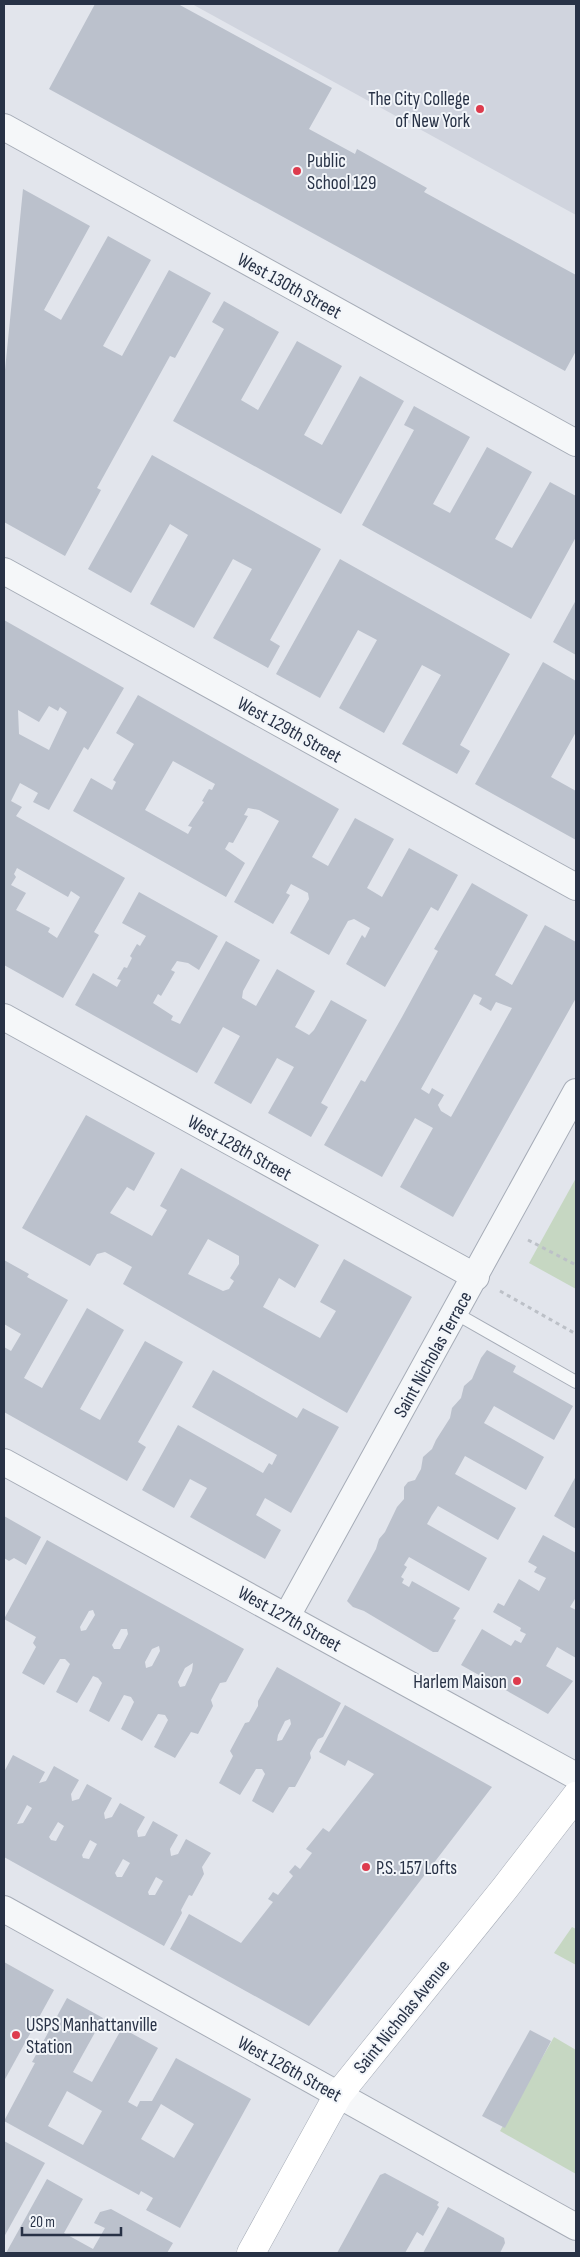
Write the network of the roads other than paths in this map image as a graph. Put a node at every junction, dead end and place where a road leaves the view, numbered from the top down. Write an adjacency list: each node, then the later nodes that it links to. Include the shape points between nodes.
1 (4, 127): 2 (street, West 130th Street)
2 (576, 443)
3 (4, 571): 4 (street, West 129th Street)
4 (576, 887)
5 (4, 1017): 7 (street, West 128th Street)
6 (576, 1092): 7 (street, Saint Nicholas Terrace)
7 (476, 1277): 8 (street, Saint Nicholas Terrace)
8 (455, 1313): 9 (lane); 11 (street, Saint Nicholas Terrace)
9 (576, 1382)
10 (4, 1462): 11 (street, West 127th Street)
11 (287, 1616): 12 (street, West 127th Street)
12 (576, 1776)
13 (576, 1796): 15 (main road, Saint Nicholas Avenue)
14 (4, 1909): 15 (street, West 126th Street)
15 (338, 2095): 16 (street, West 126th Street); 17 (main road, Saint Nicholas Avenue)
16 (576, 2226)
17 (251, 2253)

